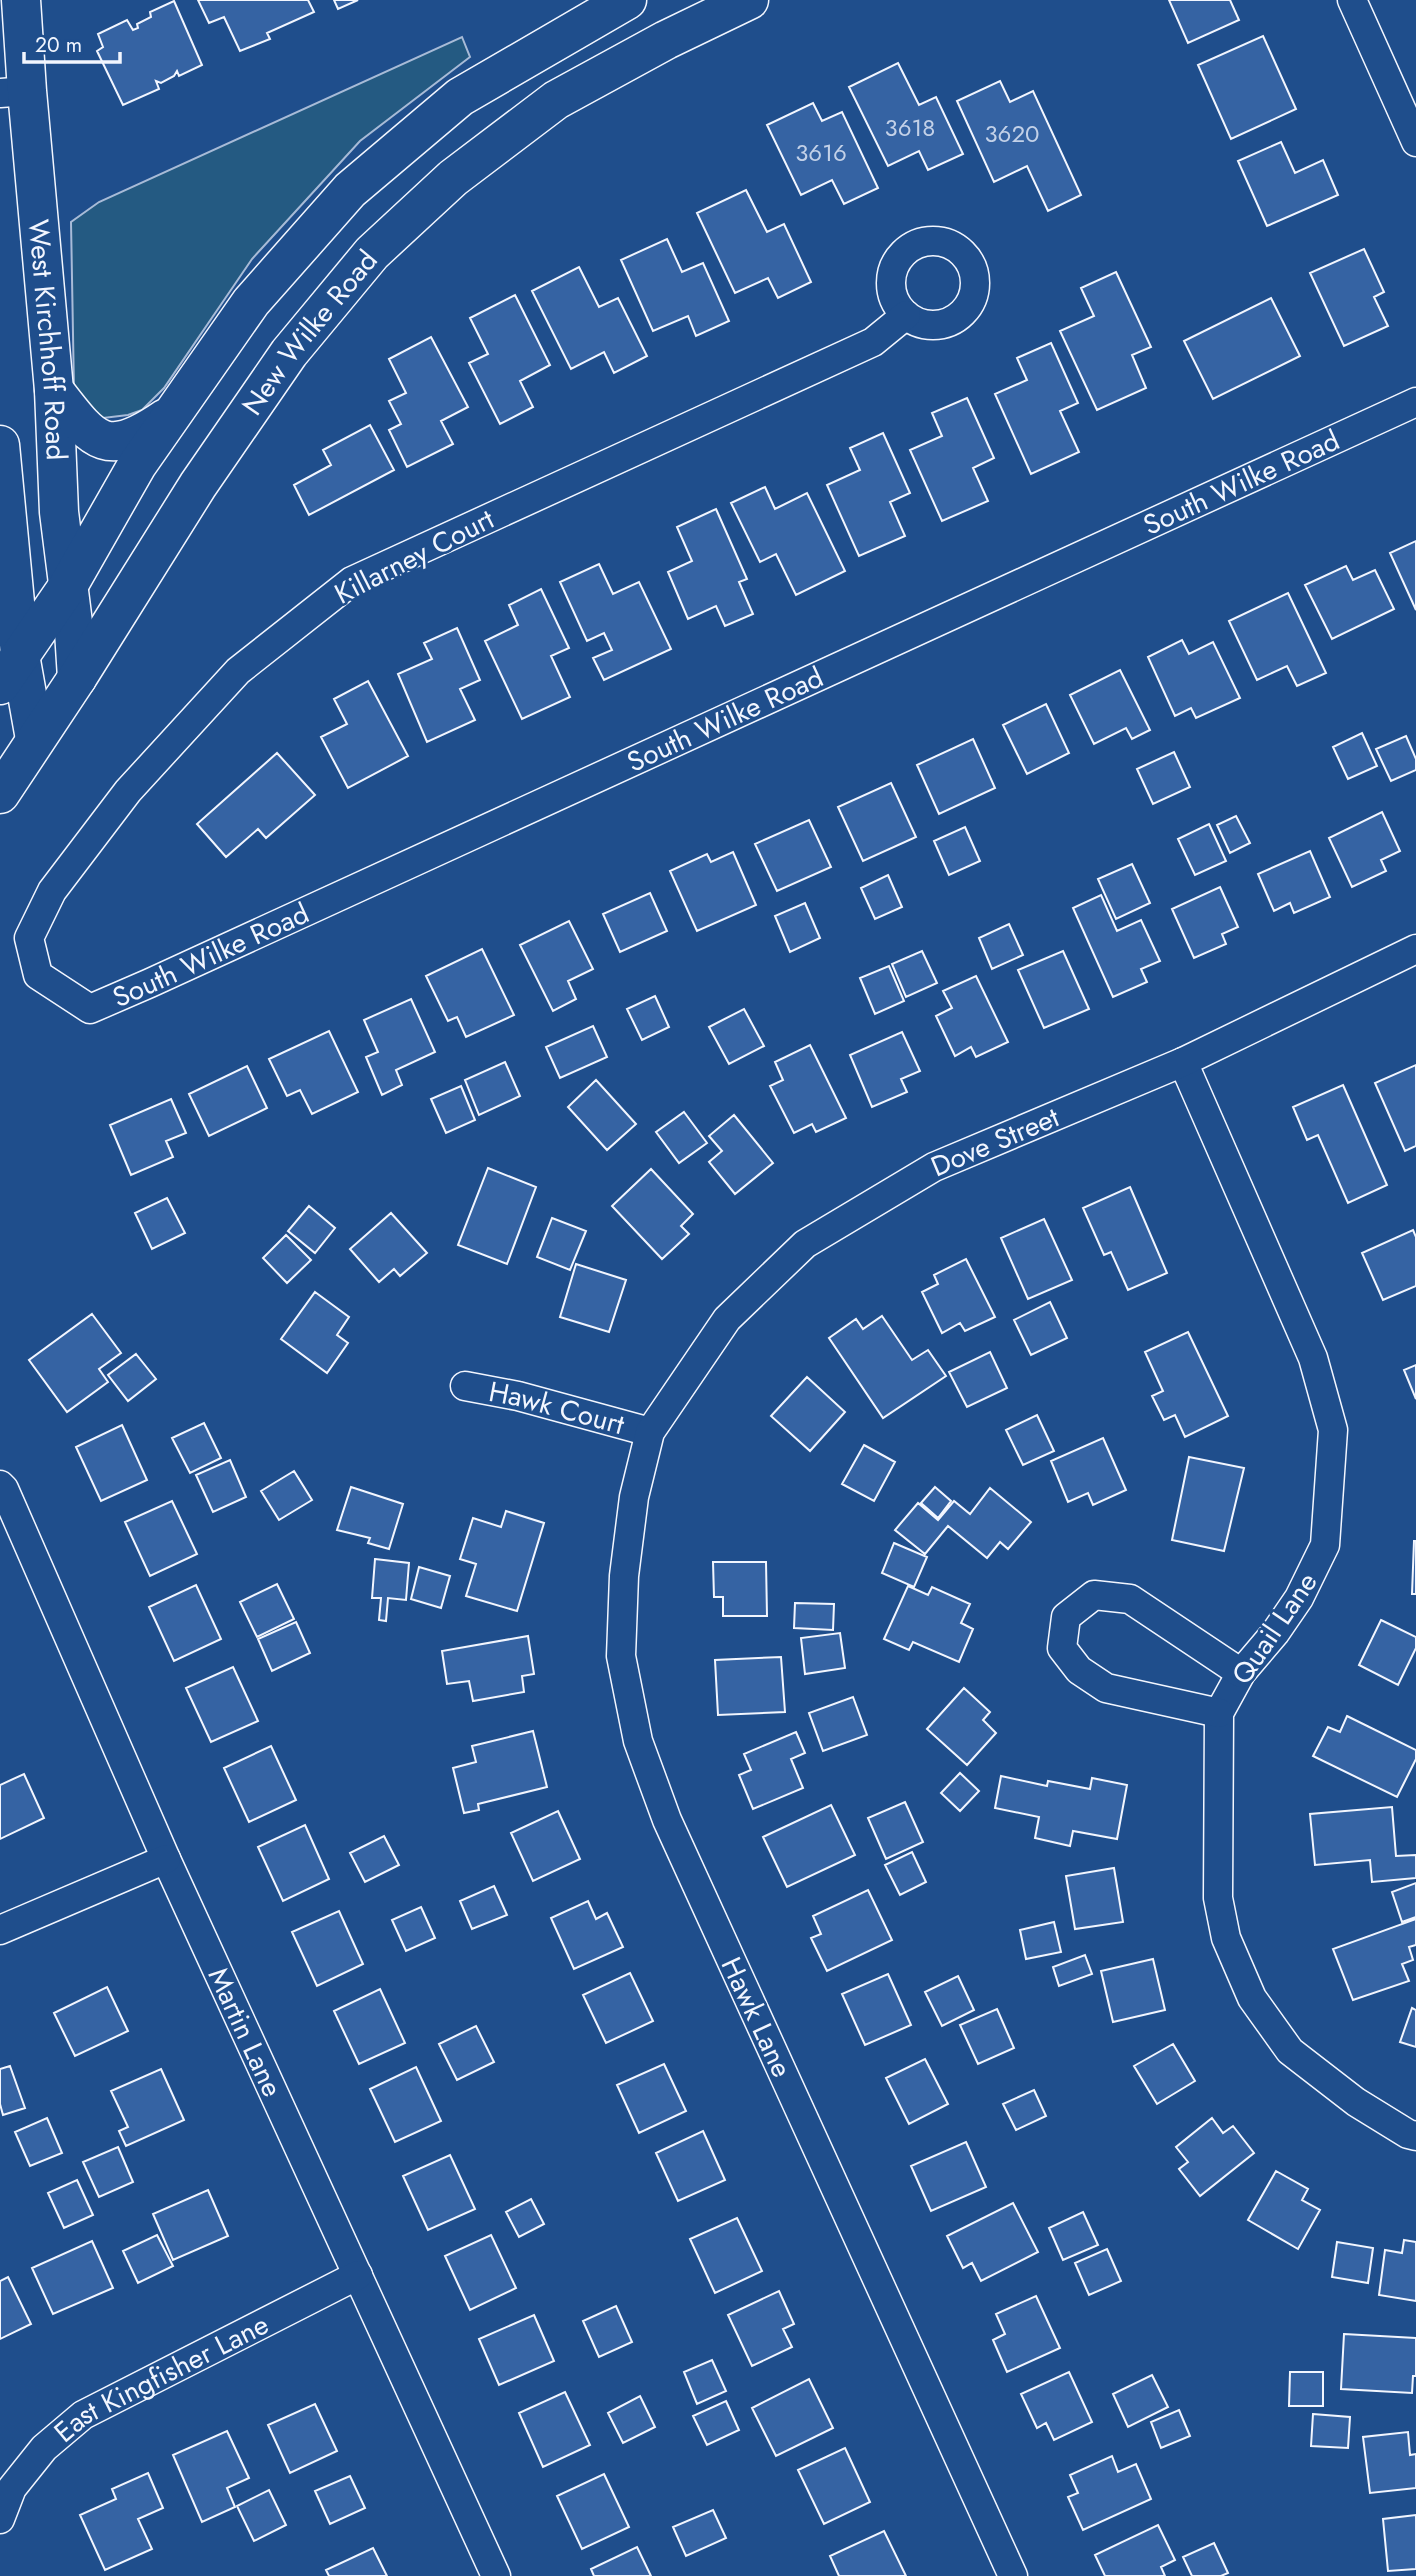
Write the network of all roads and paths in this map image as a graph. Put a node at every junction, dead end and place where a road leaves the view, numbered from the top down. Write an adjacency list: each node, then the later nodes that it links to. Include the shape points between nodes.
1 (21, 0): 5 (main road, West Kirchhoff Road)
2 (627, 0): 10 (main road, via 460,97 350,190 251,302)
3 (749, 0): 14 (main road, New Wilke Road, via 556,100 453,177 372,253 289,353 198,485)
4 (1352, 0): 6 (street)
5 (13, 92): 8 (main road, West Kirchhoff Road)
6 (1416, 142)
7 (906, 315): 18 (street, Killarney Court, via 873,342 352,581 238,671 128,790 52,891 29,938)
8 (54, 390): 10 (main road, via 81,425 101,441 120,442); 12 (main road, West Kirchhoff Road)
9 (1416, 402): 18 (street, South Wilke Road, via 90,1009)
10 (176, 410): 12 (main road, via 137,465)
11 (0, 445): 13 (main road, West Kirchhoff Road)
12 (68, 586): 13 (main road); 14 (main road, West Kirchhoff Road)
13 (10, 670): 15 (main road, West Kirchhoff Road)
14 (77, 678): 15 (main road, New Wilke Road)
15 (35, 739): 16 (main road, New Wilke Road)
16 (0, 794)
17 (1416, 949): 19 (street, Dove Street)
18 (38, 975)
19 (1182, 1062): 21 (street, Dove Street, via 934,1167 805,1244 727,1319); 23 (street, Quail Lane, via 1313,1358 1333,1430 1325,1545 1300,1598)
20 (465, 1386): 21 (street, Hawk Court)
21 (650, 1432): 31 (street, Hawk Lane, via 634,1497 624,1576 621,1656 638,1741 667,1820)
22 (0, 1485): 25 (street, Martin Lane)
23 (1241, 1673): 24 (street, Quail Lane); 24 (street, via 1130,1599 1094,1595 1066,1617 1062,1648 1079,1670 1106,1688)
24 (1219, 1713): 27 (street, Quail Lane, via 1219,1898 1226,1938 1252,1998 1290,2051 1356,2102)
25 (166, 1859): 26 (street); 28 (street, Martin Lane)
26 (0, 1930)
27 (1416, 2136)
28 (358, 2275): 29 (street, East Kingfisher Lane, via 83,2415 44,2448 12,2488); 30 (street, Martin Lane)
29 (0, 2519)
30 (496, 2576)
31 (1013, 2576)

